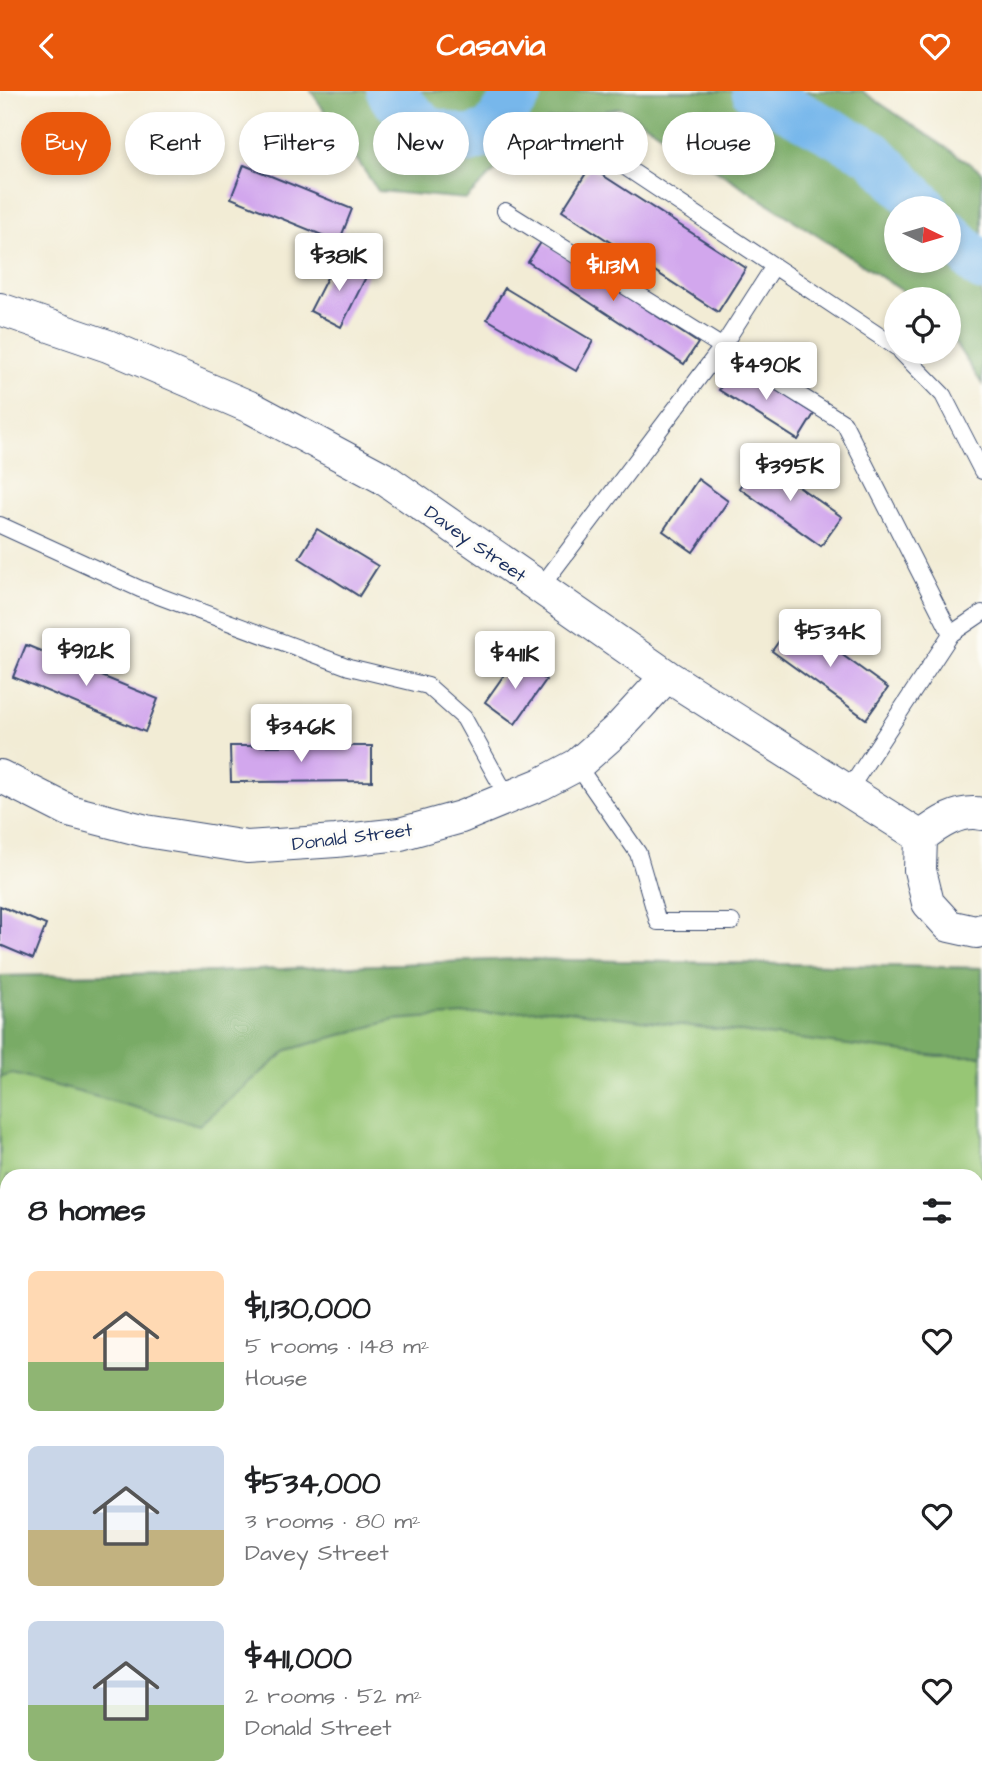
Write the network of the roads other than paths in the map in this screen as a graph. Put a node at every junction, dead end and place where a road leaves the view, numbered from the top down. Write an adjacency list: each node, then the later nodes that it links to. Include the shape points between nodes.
1 (637, 175): 3 (lane)
2 (505, 211): 6 (lane)
3 (774, 266): 5 (lane); 6 (lane)
4 (0, 309): 10 (street, Davey Street, via 108,346 252,408 383,478)
5 (884, 339)
6 (722, 347): 10 (lane); 12 (lane, via 844,423)
7 (913, 364): 8 (lane, via 943,395)
8 (982, 471)
9 (0, 525): 17 (lane, via 140,589 349,667 428,686 464,717)
10 (540, 588): 13 (street, Davey Street)
11 (982, 613): 12 (lane)
12 (951, 634): 16 (lane)
13 (667, 676): 14 (street, Donald Street); 16 (street, Davey Street)
14 (577, 765): 17 (street, Donald Street); 20 (lane, via 638,853 658,922)
15 (0, 776): 17 (street, Donald Street, via 69,811 146,831 247,847 400,834)
16 (848, 791): 19 (street, Davey Street)
17 (508, 799)
18 (982, 814): 19 (street, via 949,818)
19 (921, 837): 21 (street, via 920,870 928,903 949,926)
20 (732, 922)
21 (982, 930)

